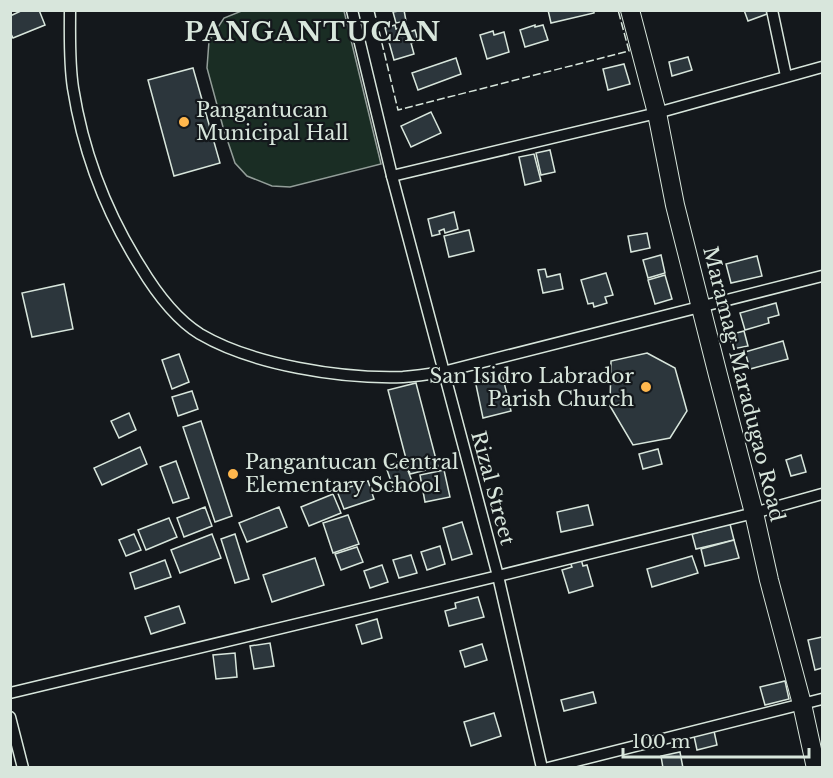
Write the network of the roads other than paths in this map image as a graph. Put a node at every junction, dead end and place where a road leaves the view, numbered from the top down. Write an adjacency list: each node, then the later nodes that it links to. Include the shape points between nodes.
1 (70, 10): 11 (street, via 73,87 89,157 132,254 175,313 199,333 231,349 275,363 369,377)
2 (352, 10): 8 (street, Rizal Street)
3 (630, 10): 7 (main road, Maramag-Maradugao Road)
4 (772, 10): 6 (street)
5 (822, 66): 6 (street)
6 (786, 76): 7 (street)
7 (657, 113): 8 (street); 10 (main road, Maramag-Maradugao Road)
8 (392, 176): 11 (street, Rizal Street)
9 (822, 276): 10 (street)
10 (701, 307): 11 (street); 13 (main road, Maramag-Maradugao Road)
11 (443, 372): 14 (street, Rizal Street)
12 (822, 494): 13 (street)
13 (754, 513): 14 (street); 17 (main road, Maramag-Maradugao Road)
14 (498, 576): 15 (street); 20 (street, Rizal Street)
15 (10, 693)
16 (822, 699): 17 (street)
17 (802, 704): 21 (street); 22 (main road, Maramag-Maradugao Road)
18 (10, 717): 19 (street)
19 (23, 768)
20 (542, 768)
21 (549, 768)
22 (816, 768)

